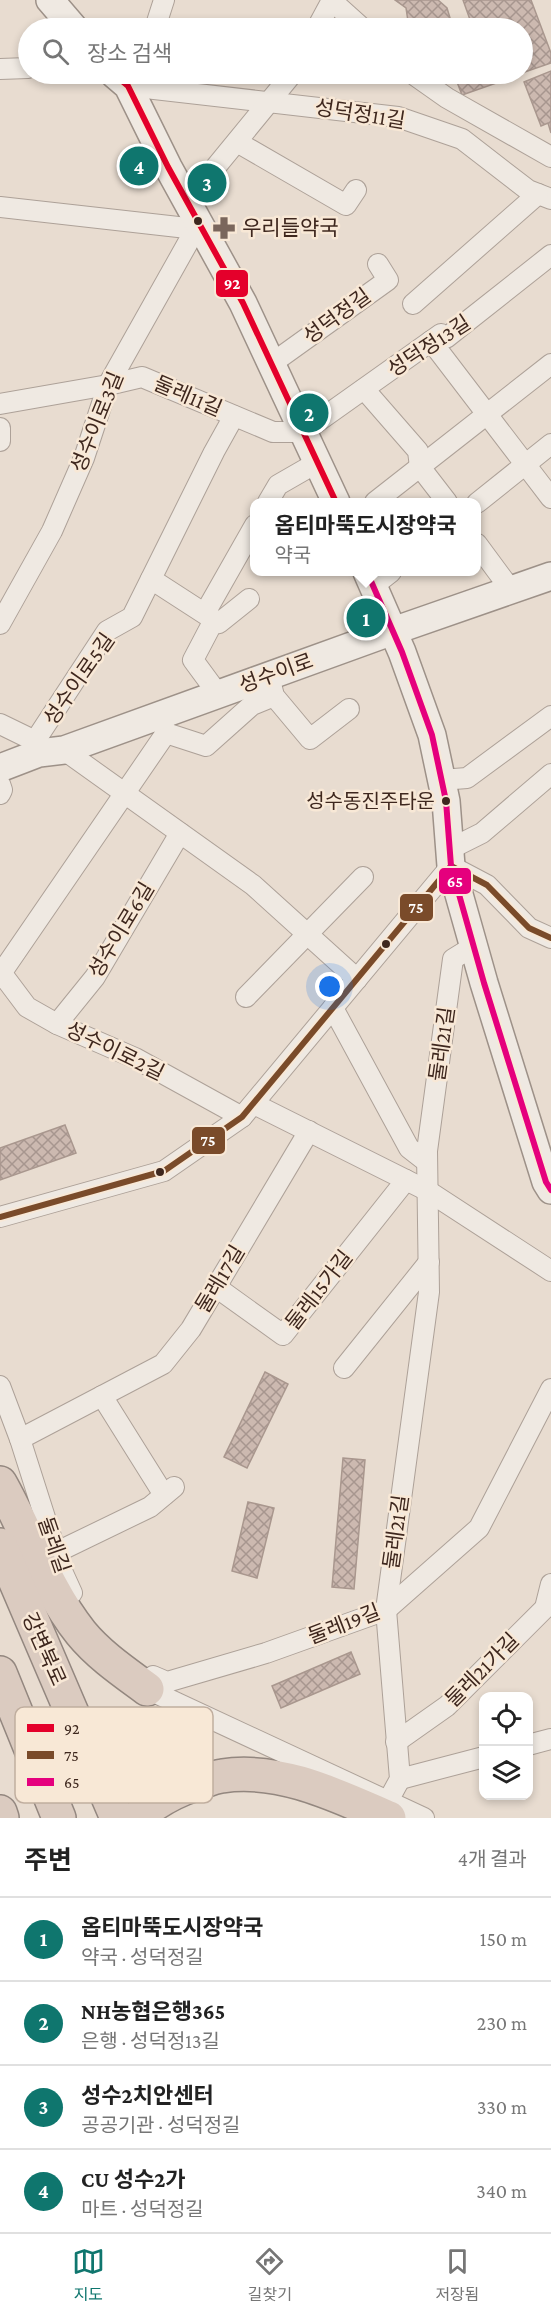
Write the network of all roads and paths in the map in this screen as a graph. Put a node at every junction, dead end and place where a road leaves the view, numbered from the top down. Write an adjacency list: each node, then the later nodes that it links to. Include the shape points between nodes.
1 (50, 0): 4 (street)
2 (164, 0): 5 (street)
3 (331, 1): 6 (street); 7 (street)
4 (65, 18)
5 (158, 18)
6 (322, 18)
7 (351, 18)
8 (18, 68): 9 (street)
9 (0, 69)
10 (130, 84): 20 (street)
11 (163, 84): 14 (street, 성덕정11길)
12 (284, 84): 14 (street)
13 (427, 84): 16 (street)
14 (270, 102): 15 (street); 18 (street, 성덕정11길, via 398,117 462,139 528,190)
15 (237, 142): 17 (street, via 346,206); 20 (street)
16 (551, 157)
17 (356, 190)
18 (544, 196): 23 (street, 성덕정11길)
19 (0, 207): 20 (street)
20 (194, 218): 25 (street, via 243,303); 27 (street, 성수이로3길)
21 (551, 255): 24 (street, 성덕정13길, via 446,338 441,334)
22 (378, 264): 25 (street, 성덕정길, via 388,280)
23 (413, 304)
24 (431, 341): 28 (street, 성덕정13길); 30 (street)
25 (272, 364): 33 (street)
26 (551, 364): 30 (street)
27 (108, 386): 29 (street, 둘레11길); 31 (street, 둘레11길, via 142,377); 53 (street, 성수이로3길, via 84,458 56,520)
28 (364, 389): 33 (street, 성덕정13길); 38 (street, via 418,451)
29 (0, 404)
30 (487, 414): 37 (street); 38 (street)
31 (234, 416): 33 (street, 둘레11길, via 273,432); 49 (street, 성수이로5길)
32 (0, 428): 34 (street)
33 (303, 432): 36 (street)
34 (0, 441)
35 (551, 444): 37 (street)
36 (318, 462): 39 (street, via 278,484); 40 (street)
37 (525, 465): 43 (street); 44 (street)
38 (420, 467): 41 (street); 42 (street)
39 (270, 498)
40 (334, 498)
41 (380, 498)
42 (444, 498)
43 (551, 498)
44 (481, 500)
45 (250, 535): 52 (street)
46 (481, 549): 50 (street)
47 (377, 576): 54 (street)
48 (551, 576): 50 (street, 성수이로)
49 (151, 579): 52 (street); 61 (street, 성수이로5길, via 132,617 107,631)
50 (511, 590): 54 (street, 성수이로)
51 (249, 599): 52 (street, via 219,623)
52 (209, 616): 56 (street, via 193,660)
53 (0, 624)
54 (393, 631): 55 (street, 성수이로); 64 (street, via 432,735)
55 (271, 686): 56 (street, 성수이로); 57 (street, via 310,739); 60 (street, via 206,746)
56 (218, 694): 60 (street, 성수이로)
57 (349, 709)
58 (551, 716): 64 (street, via 466,778)
59 (0, 724): 61 (street)
60 (163, 724): 61 (street, 성수이로); 67 (street)
61 (46, 748): 62 (street, 성수이로); 67 (street)
62 (0, 768)
63 (551, 774): 69 (street)
64 (441, 780): 69 (street)
65 (0, 784): 66 (street)
66 (0, 794)
67 (124, 795): 68 (street); 74 (street)
68 (180, 833): 71 (street, via 253,885); 78 (street, 성수이로6길, via 95,977)
69 (451, 857): 72 (street, via 487,885 529,928); 73 (street); 75 (street)
70 (363, 876): 71 (street)
71 (308, 935): 75 (street); 76 (street)
72 (551, 938)
73 (474, 946): 81 (street, 둘레21길, via 453,959); 83 (street)
74 (1, 971): 78 (street, 성수이로2길, via 27,1007)
75 (357, 979): 77 (street)
76 (246, 996)
77 (333, 1008): 79 (street); 81 (street, via 409,1148)
78 (57, 1024): 79 (street, 성수이로2길)
79 (248, 1110): 80 (street); 85 (street, via 164,1171)
80 (309, 1131): 82 (street); 88 (street, 둘레17길)
81 (428, 1162): 84 (street, 둘레21길)
82 (406, 1180): 84 (street); 88 (street, 둘레15가길, via 283,1335)
83 (551, 1190)
84 (428, 1191): 86 (street, 둘레21길); 87 (street)
85 (0, 1216)
86 (429, 1262): 89 (street); 98 (street, 둘레21길, via 429,1292)
87 (551, 1271)
88 (216, 1287): 92 (street, 둘레17길, via 191,1329 163,1364)
89 (344, 1368)
90 (0, 1386): 93 (street, 둘레길)
91 (551, 1389): 98 (street, 둘레19길, via 479,1528)
92 (102, 1396): 93 (street, 둘레17길); 96 (street, via 169,1491 150,1507)
93 (20, 1439): 96 (street, 둘레길)
94 (0, 1483): 100 (highway, via 62,1607 82,1634 103,1655)
95 (0, 1545): 101 (highway, 강변북로)
96 (55, 1553): 100 (street, 둘레길, via 70,1591 99,1629)
97 (551, 1584): 106 (street, 둘레21가길, via 545,1608 447,1706)
98 (386, 1610): 100 (street, 둘레19길, via 266,1653 166,1682); 106 (street, 둘레21길)
99 (0, 1673): 103 (highway)
100 (150, 1683): 102 (street, 둘레길)
101 (70, 1707)
102 (196, 1707)
103 (15, 1710)
104 (213, 1716): 115 (street, 둘레길)
105 (551, 1739): 107 (street)
106 (396, 1742): 110 (street, 둘레21길)
107 (533, 1744)
108 (479, 1758): 110 (street)
109 (213, 1779): 115 (highway, via 255,1775 291,1780)
110 (400, 1779): 115 (street)
111 (53, 1803): 118 (highway)
112 (111, 1803): 119 (highway, 강변북로)
113 (124, 1803): 120 (highway)
114 (157, 1803): 121 (highway)
115 (389, 1809): 122 (street, 둘레길)
116 (0, 1812): 117 (highway)
117 (2, 1818)
118 (59, 1818)
119 (117, 1818)
120 (133, 1818)
121 (137, 1818)
122 (424, 1818)

